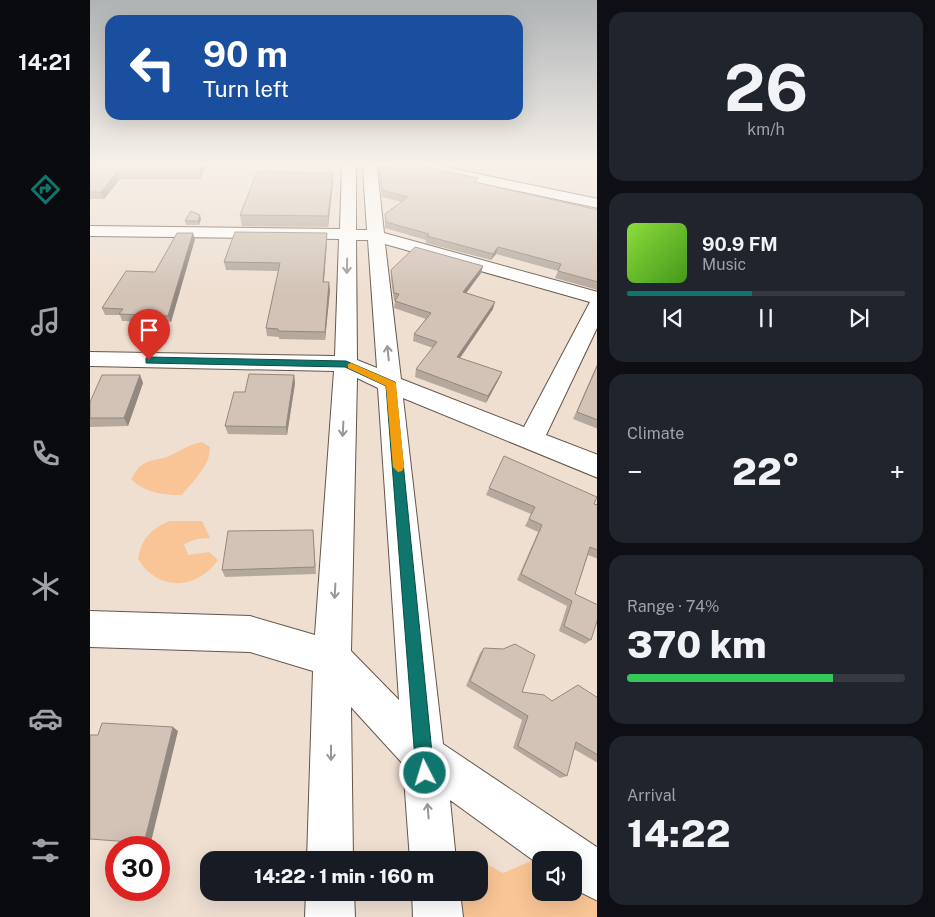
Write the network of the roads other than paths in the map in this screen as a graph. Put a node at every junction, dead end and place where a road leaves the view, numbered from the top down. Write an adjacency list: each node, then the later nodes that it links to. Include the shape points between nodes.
1 (348, 208): 4 (street)
2 (374, 208): 5 (street)
3 (90, 231): 4 (street)
4 (348, 234): 5 (street); 9 (street, one-way to 9)
5 (376, 236): 6 (street); 10 (street, one-way to 5)
6 (597, 298)
7 (597, 306): 11 (street)
8 (90, 359): 9 (street)
9 (346, 364): 10 (street); 14 (street, one-way to 14)
10 (391, 384): 11 (street); 15 (street)
11 (530, 440): 12 (street)
12 (597, 467)
13 (90, 630): 14 (street, via 250,634)
14 (332, 658): 15 (street); 16 (street, one-way to 16)
15 (423, 755): 17 (street, one-way to 15); 18 (street)
16 (330, 851)
17 (432, 851)
18 (561, 851)
19 (582, 866): 20 (street)
20 (597, 876)
21 (330, 901): 23 (street)
22 (437, 901): 24 (street)
23 (330, 917)
24 (438, 917)

